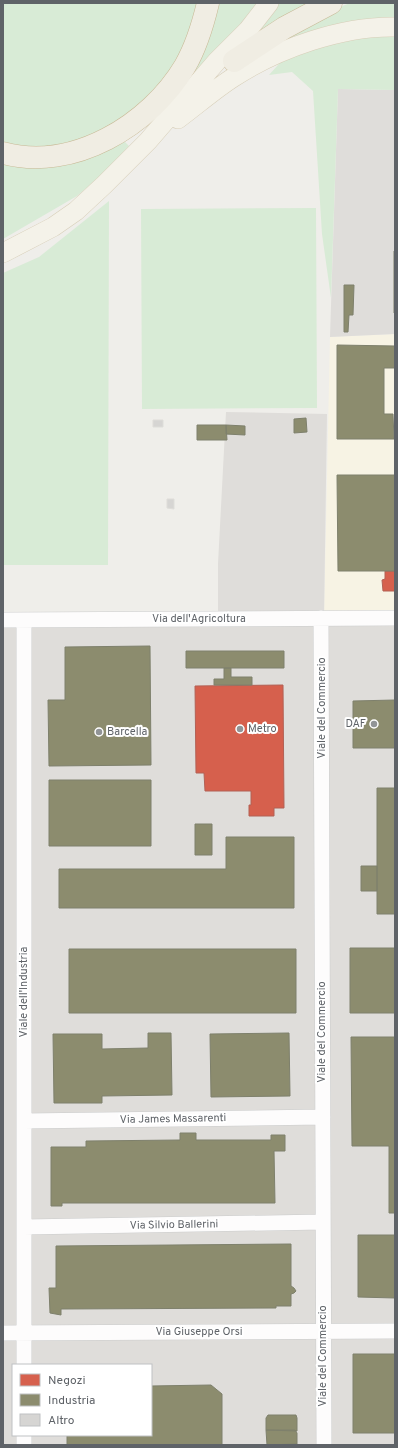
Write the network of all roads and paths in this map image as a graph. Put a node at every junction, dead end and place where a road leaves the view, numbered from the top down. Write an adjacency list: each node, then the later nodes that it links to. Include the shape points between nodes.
1 (208, 3): 7 (highway, via 200,32 186,65 169,88 123,130 83,150 50,157)
2 (269, 3): 6 (main road, via 248,30 217,61)
3 (331, 3): 5 (highway, via 284,28)
4 (395, 27): 6 (main road, via 335,34 303,43 264,60 234,77)
5 (234, 62): 6 (main road)
6 (148, 141): 8 (main road, via 76,211 48,230)
7 (3, 153)
8 (3, 253)
9 (322, 618): 10 (street, Via dell'Agricoltura); 12 (street, Via dell'Agricoltura); 13 (street, Viale del Commercio)
10 (395, 618)
11 (3, 620): 12 (street, Via dell'Agricoltura)
12 (24, 620): 14 (street, Viale dell'Industria)
13 (323, 1117): 14 (street, Via James Massarenti); 15 (street, Viale del Commercio)
14 (24, 1121): 16 (street, Viale dell'Industria)
15 (323, 1222): 16 (street, Via Silvio Ballerini); 17 (street, Viale del Commercio)
16 (24, 1227): 20 (street, Viale dell'Industria)
17 (323, 1331): 18 (street, Via Giuseppe Orsi); 20 (street, Via Giuseppe Orsi); 22 (street, Viale del Commercio)
18 (395, 1331)
19 (3, 1333): 20 (street, Via Giuseppe Orsi)
20 (24, 1333): 21 (street, Viale dell'Industria)
21 (24, 1364)
22 (324, 1445)

